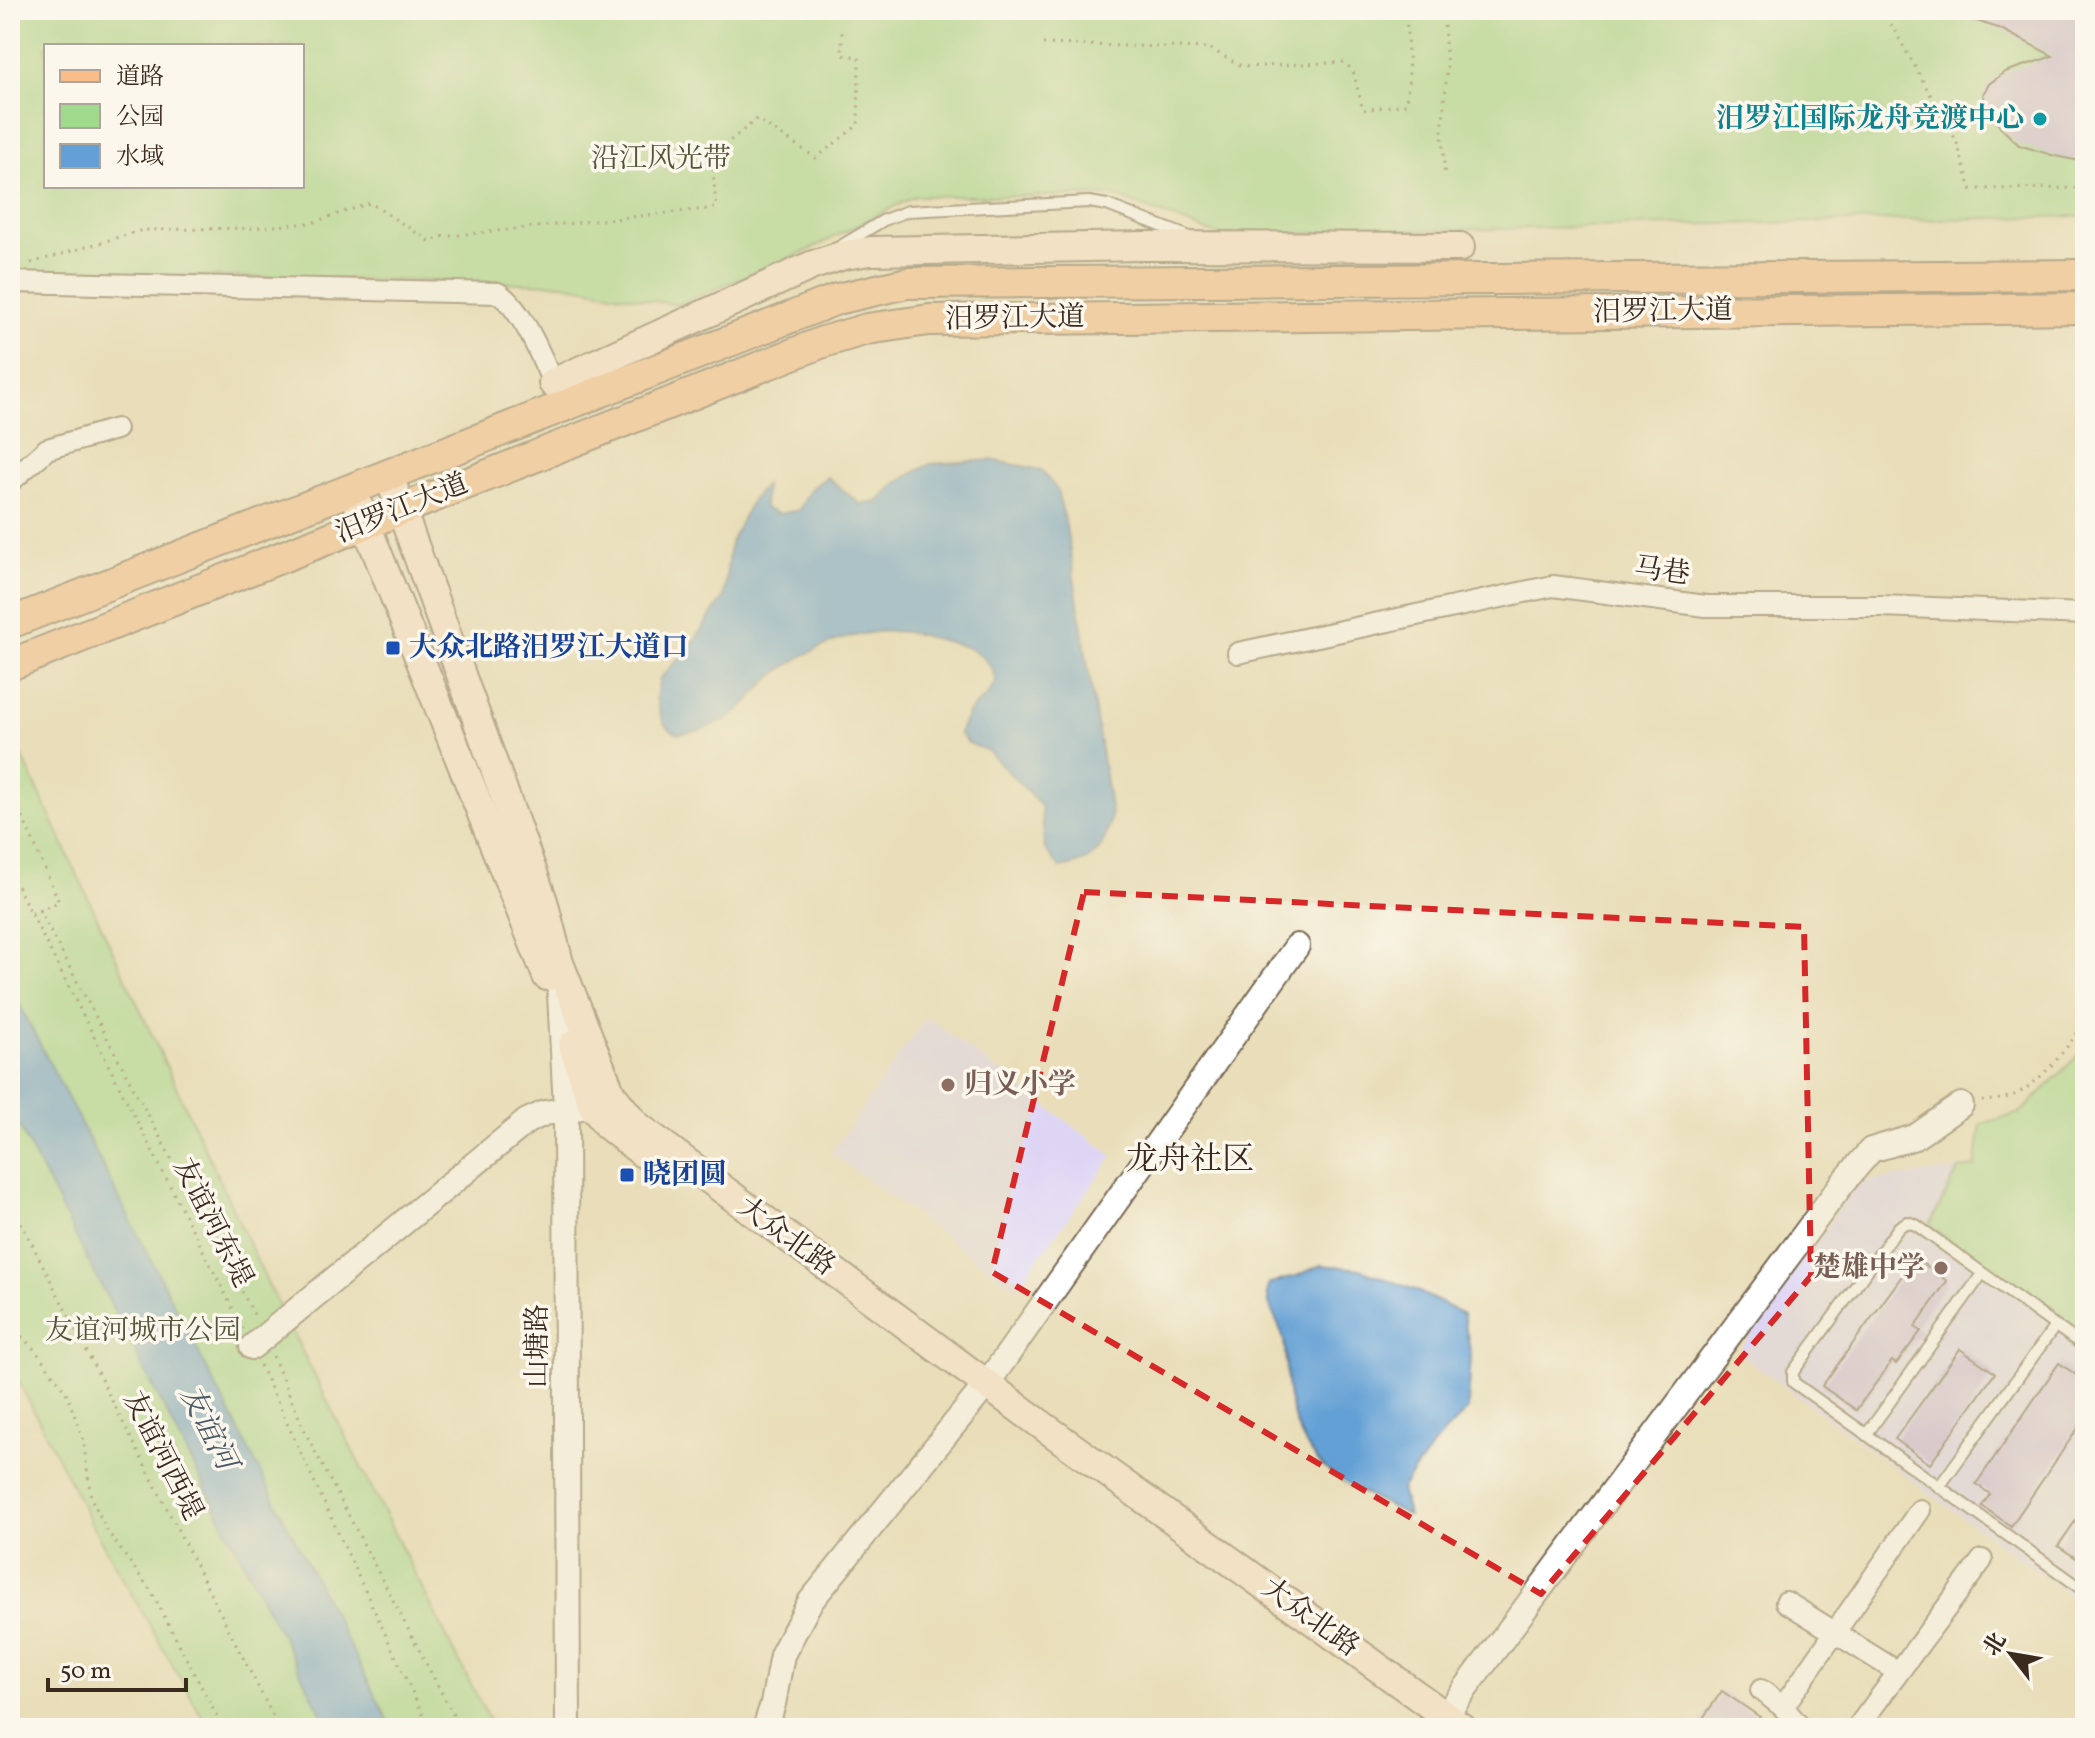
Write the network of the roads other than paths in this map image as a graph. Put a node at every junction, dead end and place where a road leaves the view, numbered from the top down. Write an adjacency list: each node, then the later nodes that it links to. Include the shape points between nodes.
1 (1460, 247): 2 (main road)
2 (1215, 248): 3 (main road, via 871,251); 3 (lane, via 1142,217 1089,202 926,209 884,220)
3 (813, 265): 7 (main road)
4 (2085, 275): 7 (main road, 汨罗江大道, via 907,283 837,299)
5 (10, 282): 7 (street, via 498,293 519,316)
6 (2085, 308): 12 (main road, 汨罗江大道, via 929,320 823,342)
7 (558, 395): 9 (main road, 汨罗江大道)
8 (116, 429): 10 (street, via 47,449)
9 (389, 476): 11 (main road, 汨罗江大道); 12 (main road, 大众北路)
10 (10, 482)
11 (352, 490): 13 (main road, 大众北路); 15 (main road, 汨罗江大道)
12 (401, 510): 13 (main road, 汨罗江大道); 19 (main road, 大众北路, via 543,901)
13 (366, 524): 17 (main road, 汨罗江大道); 19 (main road, 大众北路)
14 (2085, 614): 16 (street, 马巷, via 1706,606 1553,586)
15 (10, 623)
16 (1238, 653)
17 (10, 665)
18 (1297, 946): 27 (street)
19 (568, 1007): 21 (street, 山塘路); 21 (main road, 大众北路); 22 (main road, 大众北路, via 611,1094)
20 (1961, 1105): 38 (street, via 1915,1137 1871,1150 1842,1184)
21 (579, 1107): 22 (street, via 609,1110); 25 (street, via 527,1121); 27 (main road, 大众北路); 39 (street, 山塘路); 40 (street, 山塘路)
22 (636, 1125): 27 (main road, 大众北路)
23 (1982, 1274): 24 (lane); 28 (lane); 28 (lane, via 1907,1222 1793,1372 1793,1382)
24 (2055, 1326): 26 (lane); 29 (lane)
25 (252, 1347)
26 (2085, 1347)
27 (981, 1392): 38 (main road, 大众北路); 41 (street, via 810,1602 782,1655)
28 (1866, 1435): 29 (lane)
29 (1939, 1487): 32 (lane)
30 (1920, 1510): 34 (street)
31 (1982, 1560): 35 (street)
32 (2085, 1591)
33 (1786, 1602): 34 (street)
34 (1834, 1633): 35 (street); 37 (street)
35 (1898, 1672): 43 (street)
36 (1761, 1690): 37 (street)
37 (1783, 1707): 42 (street)
38 (1444, 1725)
39 (568, 1728)
40 (584, 1728)
41 (765, 1728)
42 (1801, 1728)
43 (1857, 1728)

